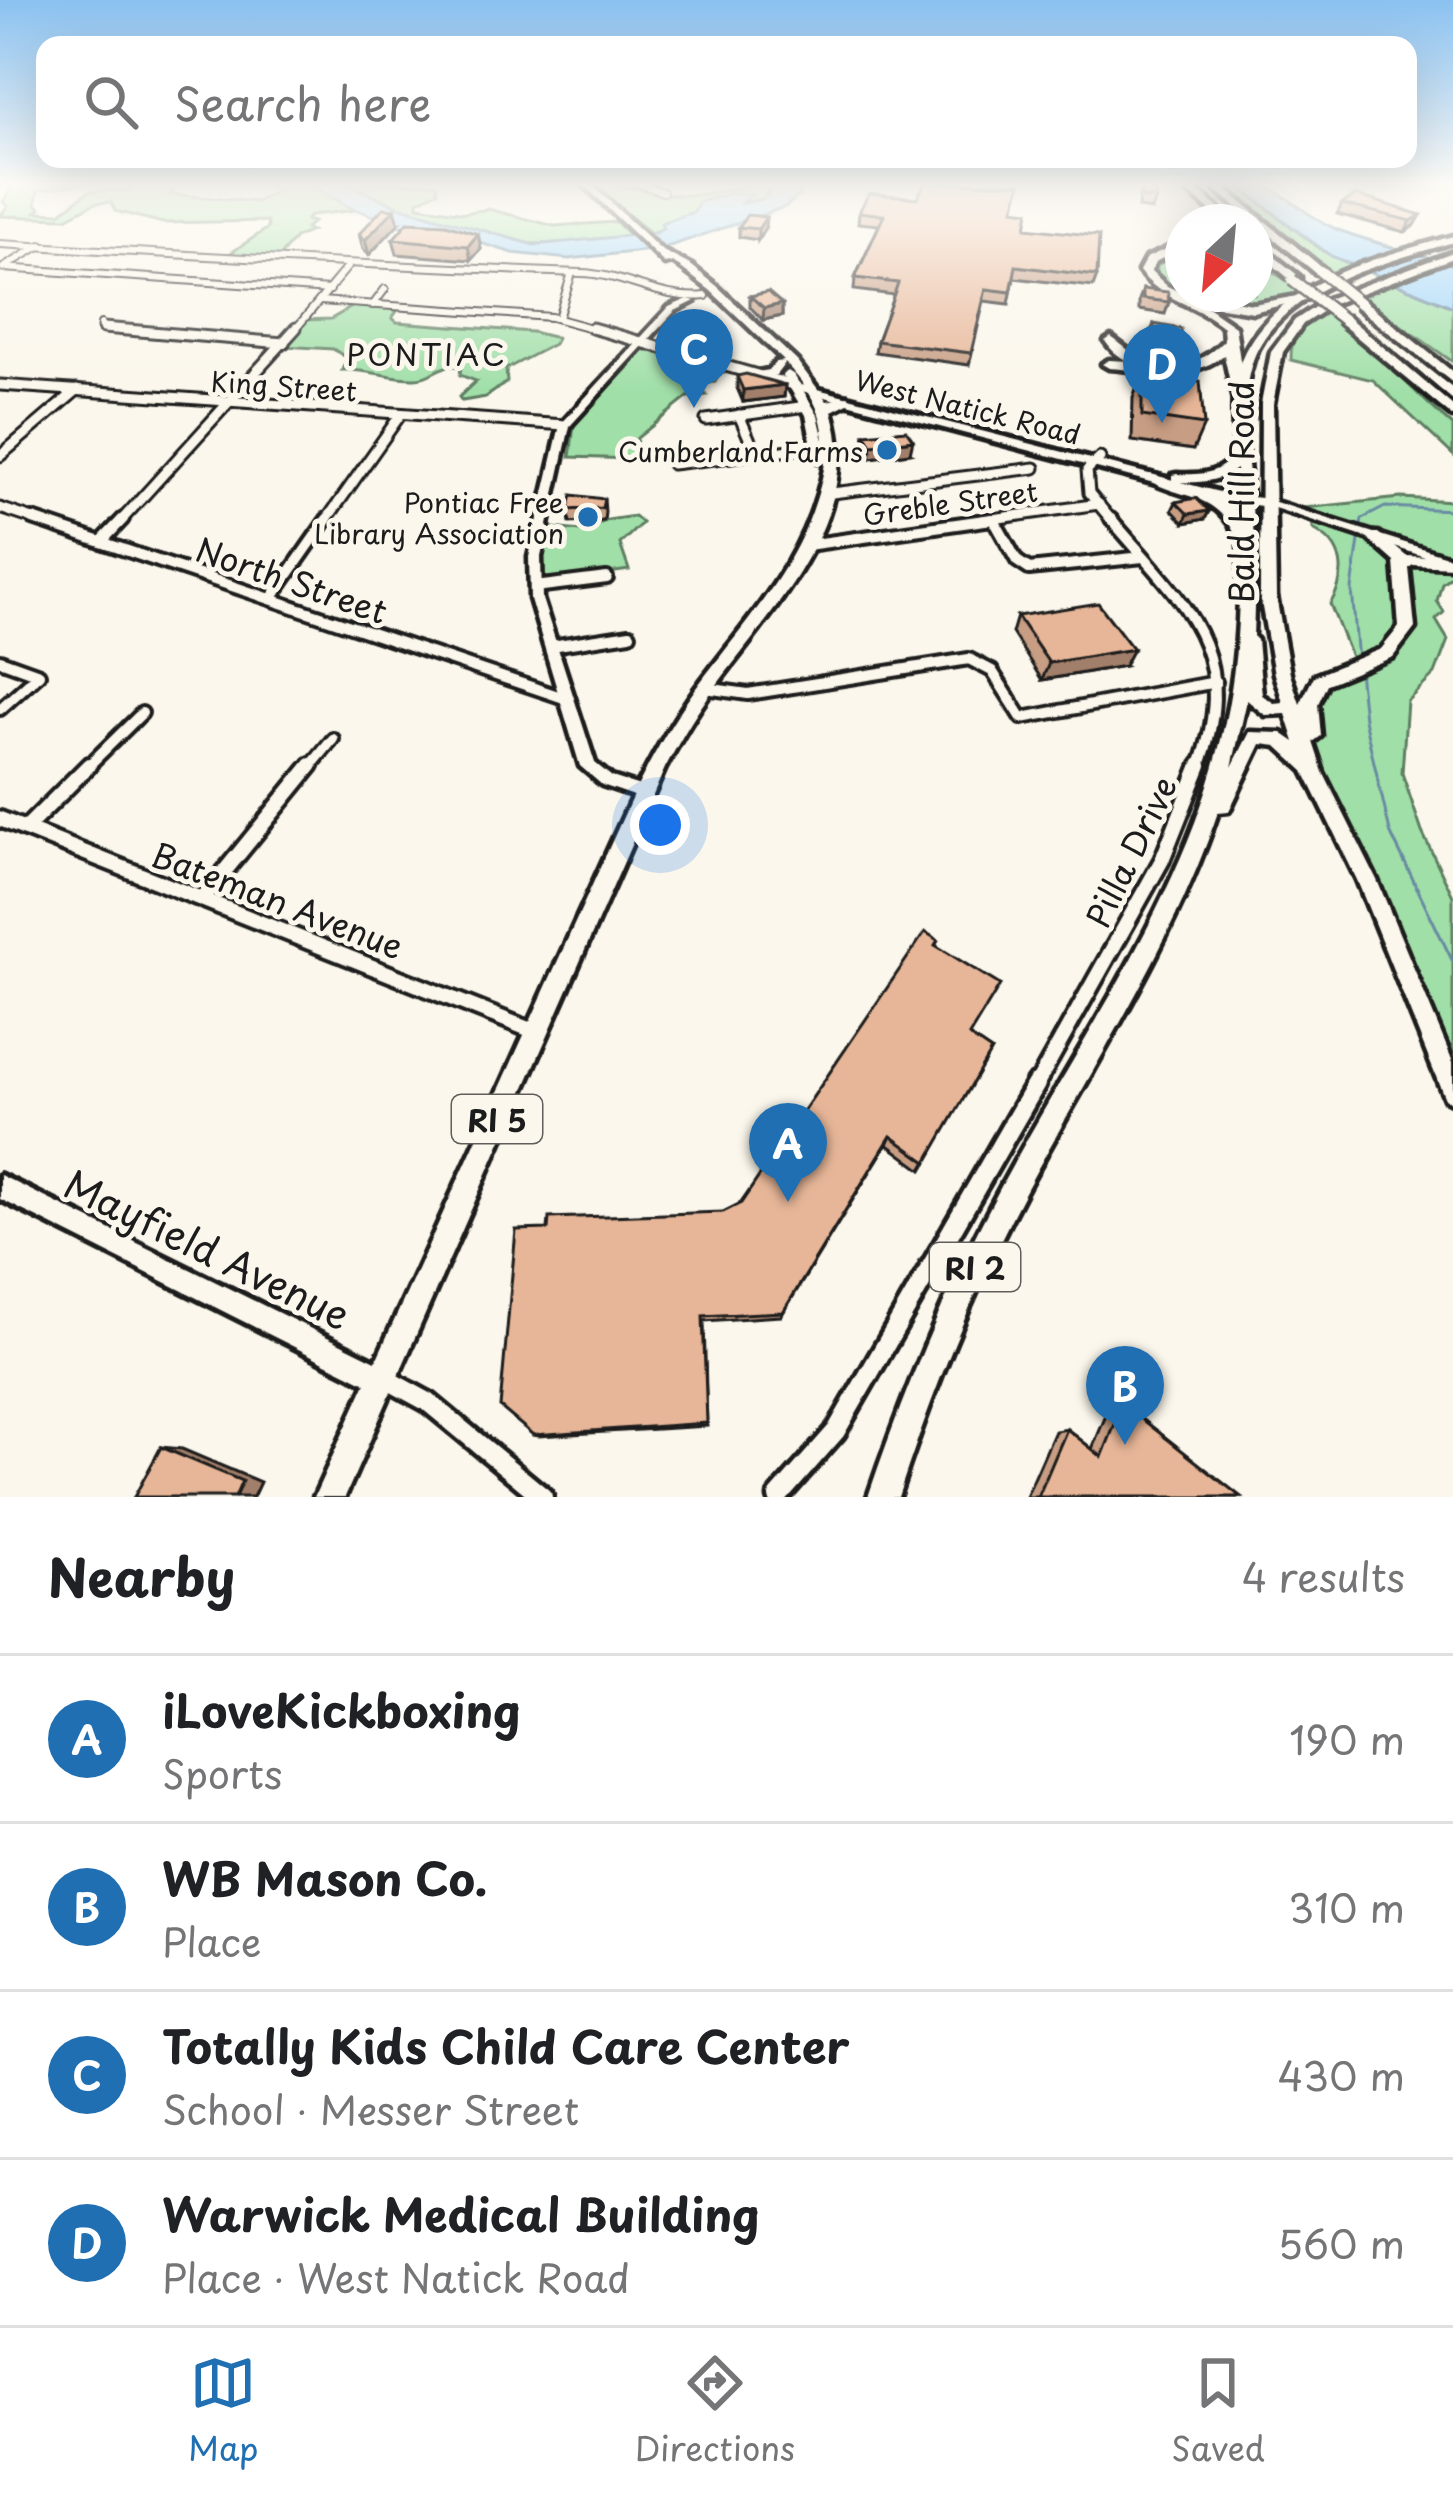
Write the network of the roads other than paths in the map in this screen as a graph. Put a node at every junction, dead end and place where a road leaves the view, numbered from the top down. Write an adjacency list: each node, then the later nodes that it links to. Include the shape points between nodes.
1 (28, 253): 16 (street, via 3,268)
2 (173, 253): 10 (street)
3 (661, 253): 18 (main road, RI 5)
4 (1299, 253): 25 (highway, bridge)
5 (1411, 253): 19 (main road, Bald Hill Road / RI 2)
6 (1165, 255): 15 (highway, via 1150,260 1147,275)
7 (1448, 256): 65 (main road, Bald Hill Road, via 1313,312 1277,352 1268,386)
8 (1165, 258): 14 (highway, via 1156,270)
9 (1273, 261): 13 (highway)
10 (350, 265): 12 (street); 16 (street)
11 (1273, 270): 13 (highway)
12 (572, 273): 22 (street, via 616,278); 27 (street)
13 (1294, 280): 47 (highway, bridge)
14 (1165, 284)
15 (1165, 289)
16 (330, 290): 20 (street)
17 (385, 290): 24 (street)
18 (712, 295): 21 (street); 22 (street); 33 (main road, RI 5); 40 (main road, RI 5)
19 (1297, 300): 23 (highway); 44 (main road, Bald Hill Road / RI 2, via 1252,347)
20 (320, 301): 24 (street, West Natick Road); 31 (street)
21 (691, 301): 22 (street)
22 (672, 302): 32 (street)
23 (1273, 303)
24 (373, 305): 27 (street, West Natick Road)
25 (1365, 308): 35 (highway); 38 (highway)
26 (1209, 312): 29 (highway)
27 (558, 319): 32 (street, West Natick Road)
28 (101, 324): 31 (street)
29 (1233, 337): 36 (highway, via 1210,364); 44 (highway)
30 (1111, 340): 36 (highway, via 1126,356)
31 (284, 343): 43 (street)
32 (640, 345): 37 (street, West Natick Road); 51 (street)
33 (780, 364): 37 (main road); 40 (main road, RI 5)
34 (1109, 364): 36 (highway)
35 (1453, 364)
36 (1166, 370)
37 (758, 375): 40 (street, West Natick Road)
38 (1453, 379)
39 (0, 385): 41 (street, King Street)
40 (808, 388): 42 (main road, West Natick Road); 45 (main road, RI 5); 46 (main road, RI 5); 57 (main road, West Natick Road)
41 (77, 390): 43 (street, King Street); 56 (street)
42 (848, 400): 46 (main road); 52 (main road, West Natick Road)
43 (234, 401): 48 (street, King Street); 70 (street)
44 (1242, 405): 54 (main road, Bald Hill Road / RI 2)
45 (807, 406): 49 (street); 63 (main road, RI 5)
46 (824, 412): 63 (main road, RI 5, via 831,462)
47 (1453, 413)
48 (400, 414): 51 (street, King Street); 78 (street)
49 (739, 415): 50 (street); 55 (street)
50 (706, 419)
51 (566, 425): 77 (street, via 535,557)
52 (1015, 443): 57 (main road, West Natick Road); 59 (street)
53 (816, 446): 55 (street)
54 (1243, 450): 62 (main road, via 1217,477); 64 (main road, Bald Hill Road / RI 2)
55 (756, 454): 58 (street)
56 (0, 455)
57 (1098, 461): 61 (main road, West Natick Road); 62 (main road, West Natick Road); 66 (street)
58 (671, 464)
59 (1016, 467): 60 (street); 63 (street)
60 (1035, 468)
61 (1151, 478): 64 (main road, West Natick Road); 73 (main road, via 1233,513)
62 (1178, 478): 64 (main road, West Natick Road)
63 (823, 494): 71 (main road, RI 5)
64 (1244, 498): 65 (main road, West Natick Road); 73 (main road, Bald Hill Road / RI 2)
65 (1269, 502): 69 (street, West Natick Road); 86 (main road, Bald Hill Road, via 1268,596)
66 (1099, 504): 68 (street, Greble Street); 72 (street, Pilla Drive)
67 (0, 508): 70 (street, North Street)
68 (994, 520): 71 (street, Greble Street); 72 (street, via 1029,569)
69 (1364, 533): 74 (street, West Natick Road); 75 (main road, via 1391,547)
70 (101, 542): 78 (street, North Street)
71 (807, 545): 84 (main road, RI 5)
72 (1143, 557): 83 (street, Pilla Drive, via 1204,635)
73 (1245, 559): 79 (main road, Bald Hill Road / RI 2)
74 (1452, 562): 75 (main road)
75 (1403, 565): 92 (main road, via 1407,628 1398,644 1333,673 1312,692 1309,722)
76 (607, 578): 77 (street)
77 (536, 587): 81 (street)
78 (271, 599): 85 (street, North Street)
79 (1244, 611): 86 (main road, via 1254,698 1271,710); 96 (main road, Bald Hill Road / RI 2, via 1238,707 1222,774)
80 (631, 634): 81 (street)
81 (550, 646): 85 (street)
82 (0, 661): 87 (street, via 39,674)
83 (1216, 682): 84 (street, via 1022,718 992,671 965,658 748,694); 98 (street, Pilla Drive, via 1207,745 1178,826)
84 (705, 688): 91 (main road, RI 5)
85 (567, 699): 91 (street, via 588,766)
86 (1292, 707): 90 (main road, Bald Hill Road)
87 (0, 709)
88 (142, 713): 94 (street)
89 (333, 739): 95 (street)
90 (1314, 772): 92 (main road, Bald Hill Road); 96 (main road, via 1287,742 1256,737)
91 (643, 793): 97 (main road, RI 5)
92 (1325, 794): 99 (main road, Bald Hill Road)
93 (0, 819): 94 (street, Bateman Avenue)
94 (25, 829): 95 (street, Bateman Avenue)
95 (202, 899): 97 (street, Bateman Avenue)
96 (1163, 916): 98 (main road, Bald Hill Road / RI 2)
97 (536, 1032): 101 (main road, RI 5)
98 (1079, 1042): 104 (street, Bald Hill Road, via 856,1401); 105 (main road, RI 2, via 945,1328)
99 (1453, 1091)
100 (0, 1187): 101 (main road, Mayfield Avenue)
101 (382, 1378): 102 (main road, RI 5); 103 (street, via 428,1402)
102 (329, 1497)
103 (543, 1497)
104 (778, 1497)
105 (884, 1497)

